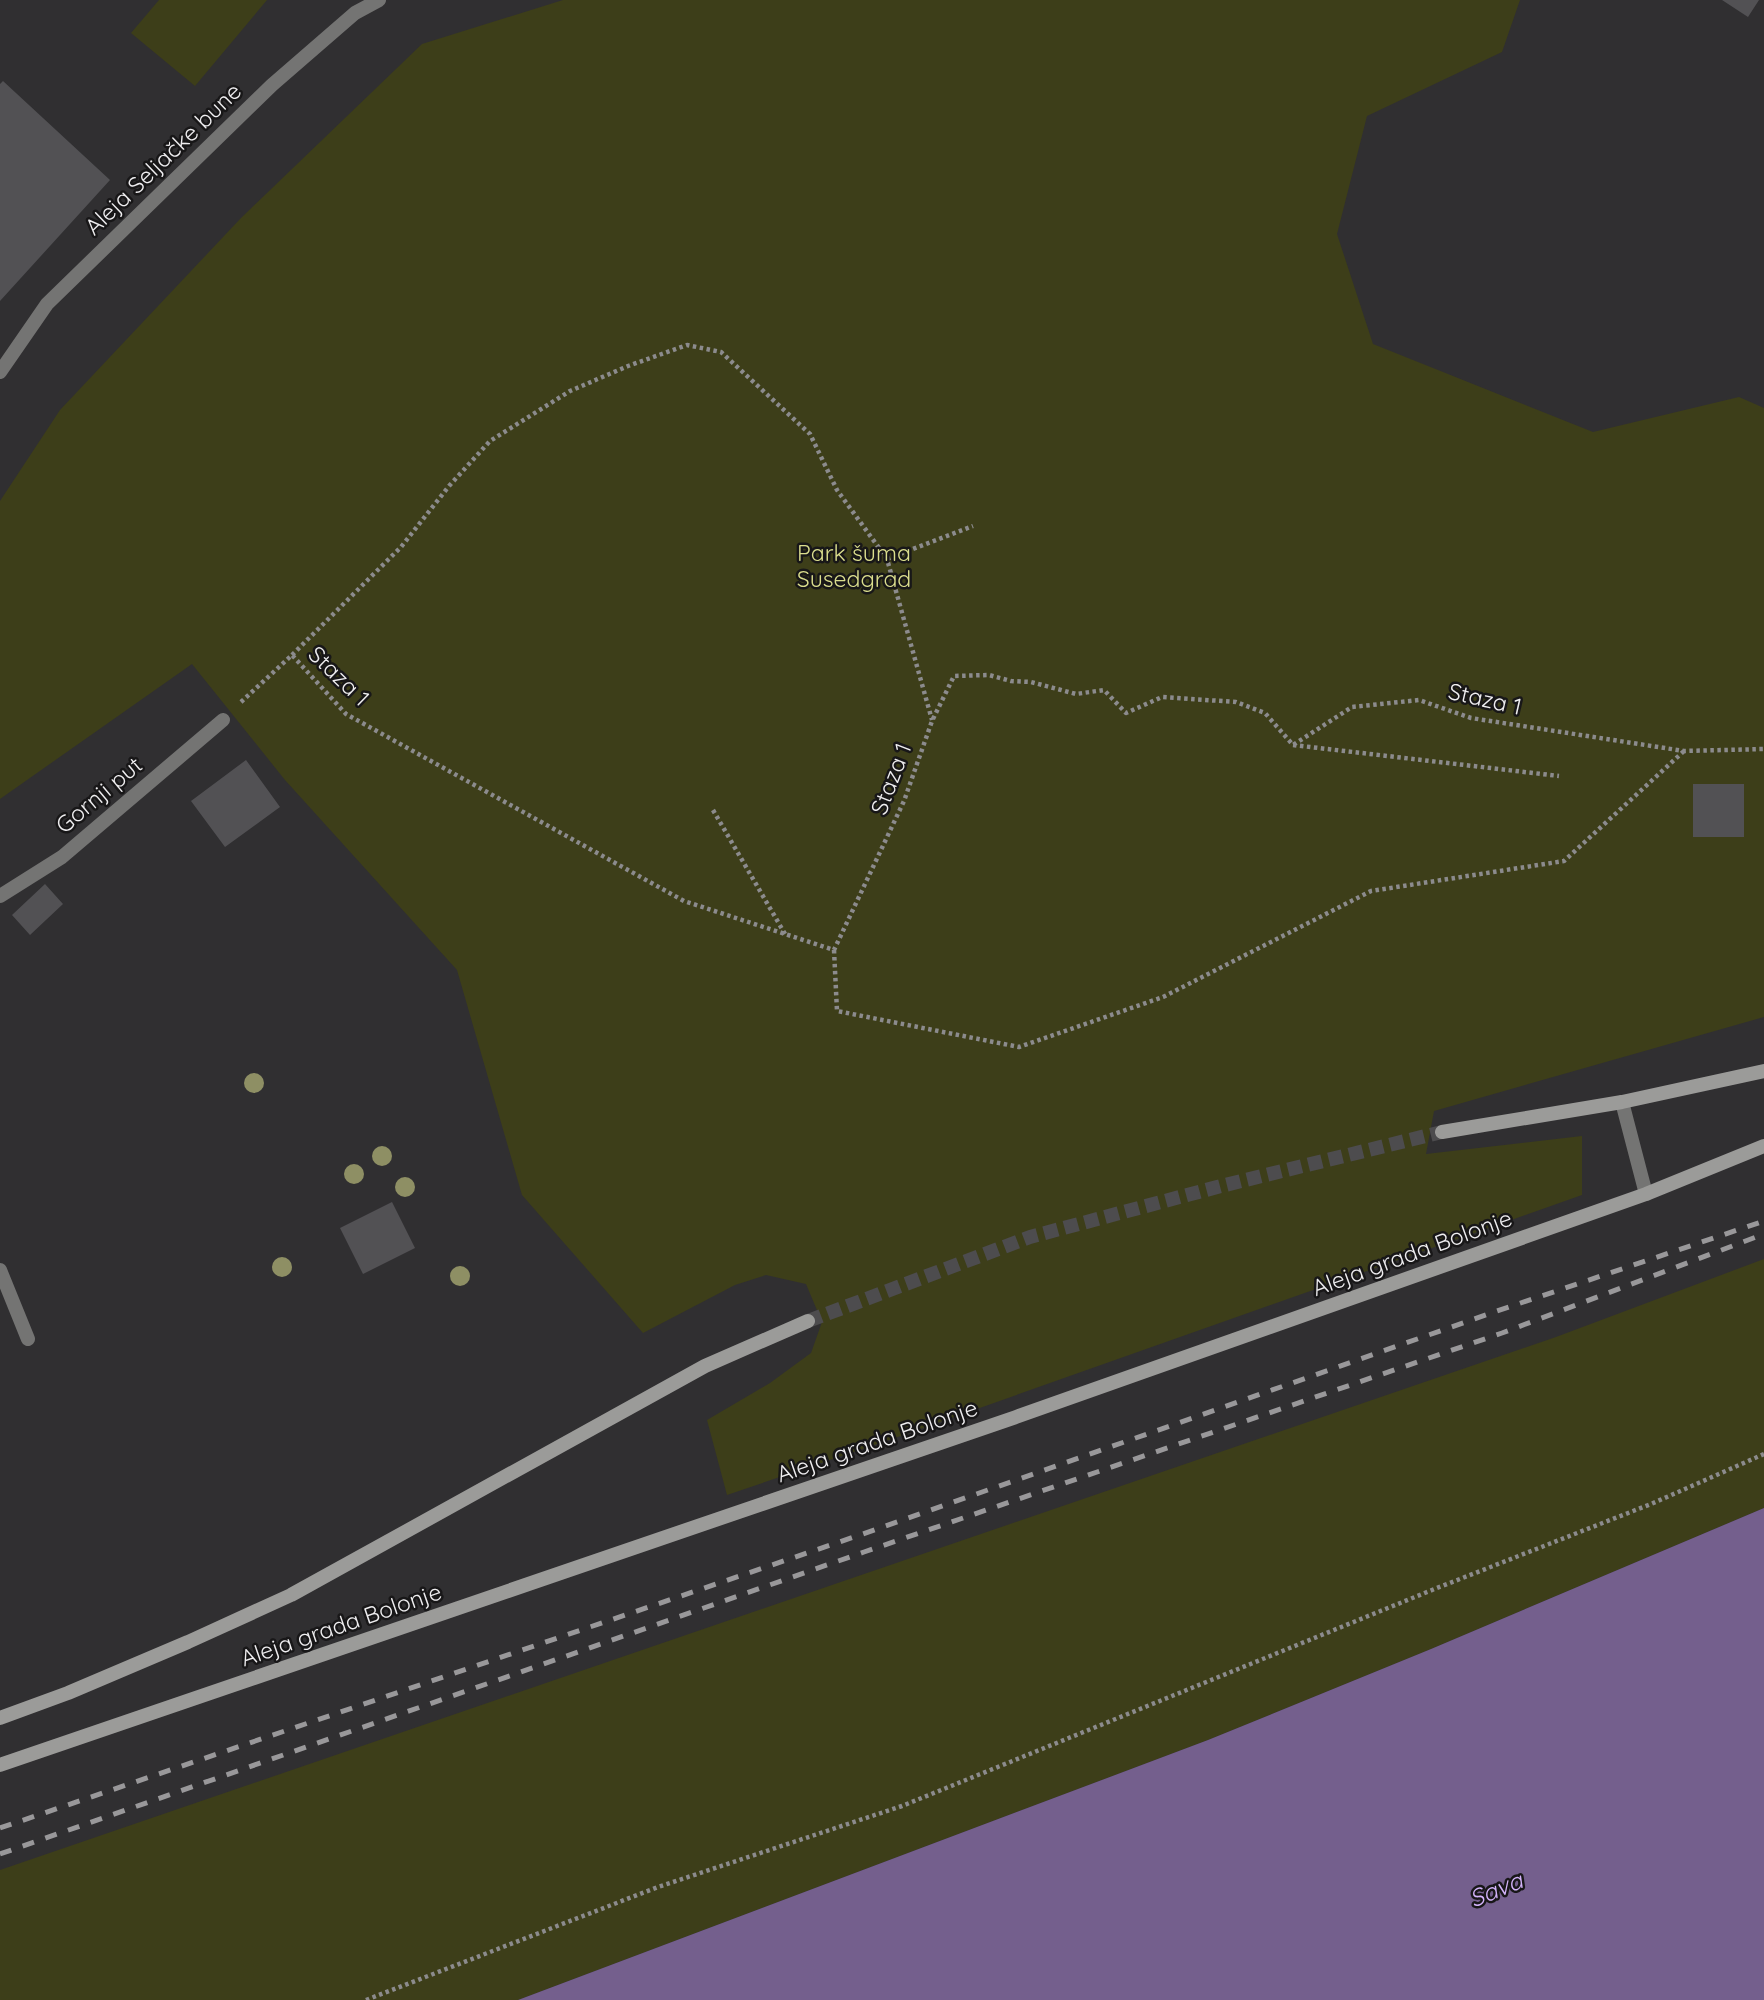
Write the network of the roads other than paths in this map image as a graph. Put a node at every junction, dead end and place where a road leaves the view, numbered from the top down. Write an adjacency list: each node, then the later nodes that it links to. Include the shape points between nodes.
1 (379, 0): 2 (street, Aleja Seljačke bune, via 355,13 272,85 47,304)
2 (0, 372)
3 (223, 720): 4 (street, Gornji put, via 62,857)
4 (0, 896)
5 (1764, 1070): 6 (main road)
6 (1622, 1102): 7 (main road); 9 (street)
7 (1442, 1132)
8 (1764, 1146): 9 (main road, Aleja grada Bolonje)
9 (1646, 1194): 14 (main road, Aleja grada Bolonje, via 1016,1417)
10 (0, 1270): 12 (street)
11 (808, 1321): 13 (main road, Aleja grada Bolonje, via 705,1366 291,1595)
12 (28, 1339)
13 (0, 1718)
14 (0, 1766)

